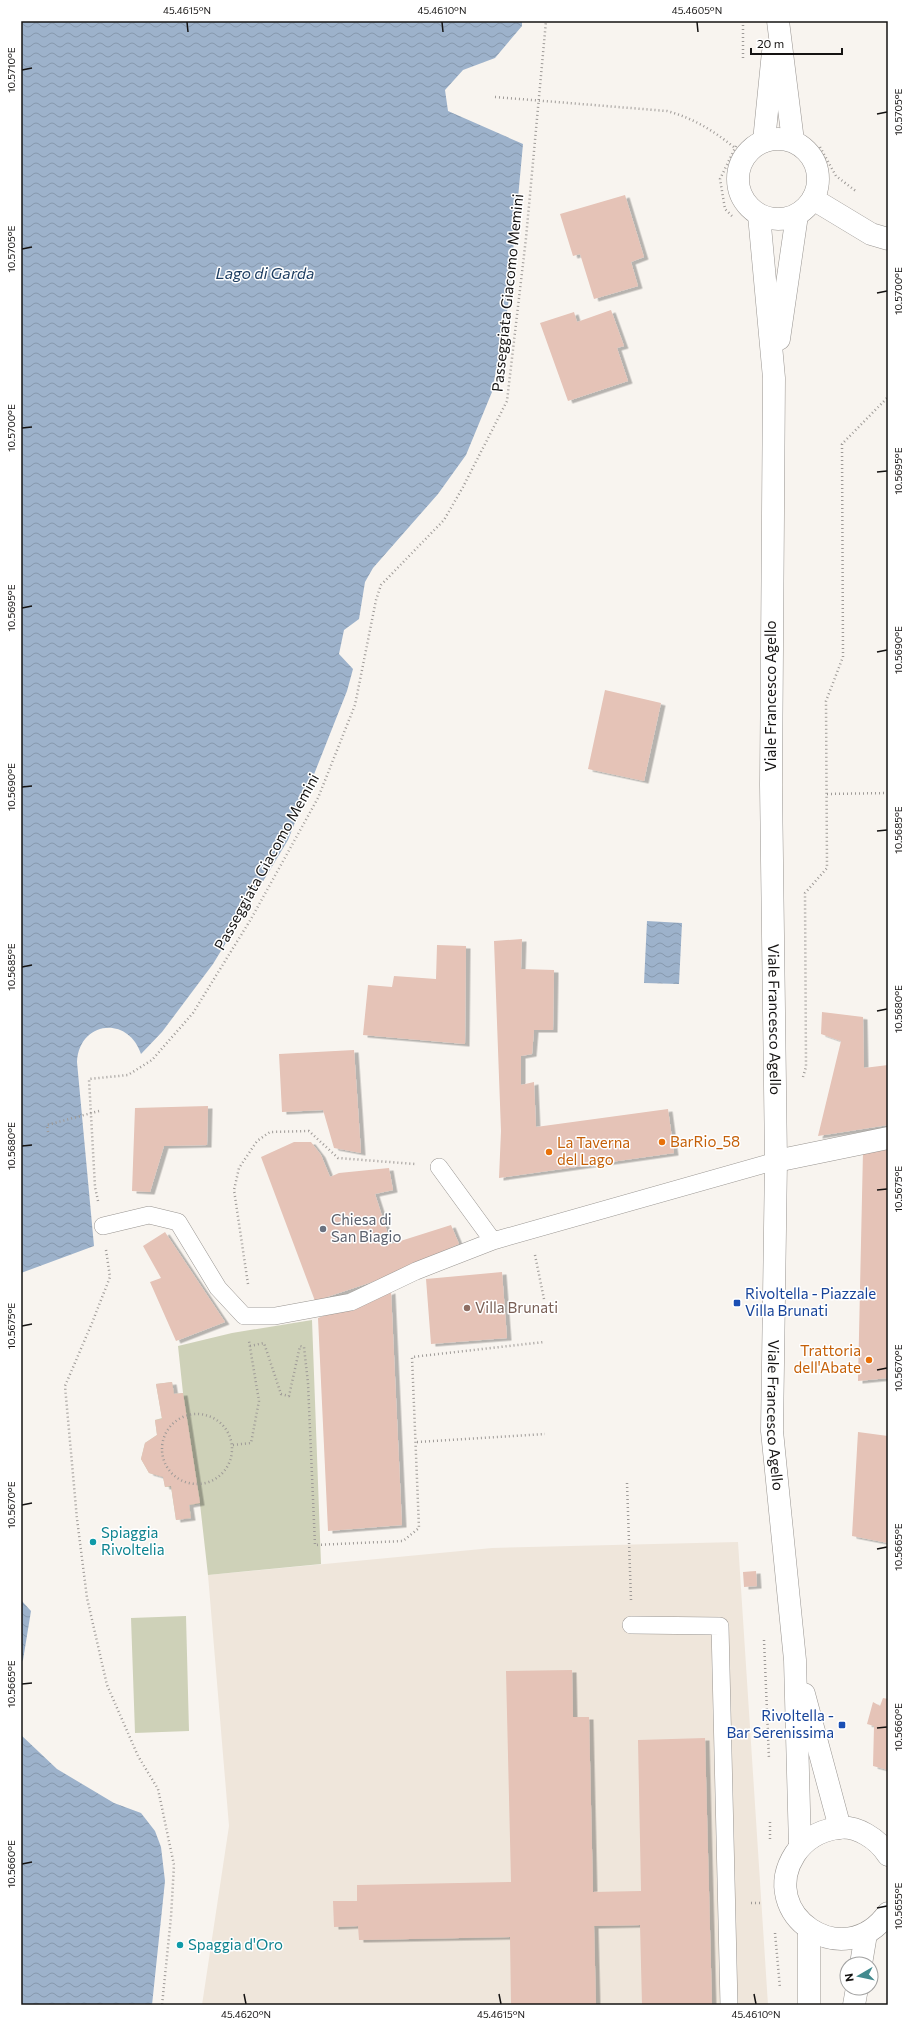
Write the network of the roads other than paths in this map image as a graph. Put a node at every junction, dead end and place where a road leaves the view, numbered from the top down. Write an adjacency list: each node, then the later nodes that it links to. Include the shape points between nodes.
1 (777, 21): 2 (main road); 3 (main road)
2 (764, 141): 3 (main road); 6 (main road, via 752,148 743,158 738,184 742,197)
3 (793, 141): 4 (main road, via 814,159 818,172 818,186)
4 (814, 199): 5 (main road); 7 (main road, via 870,234)
5 (797, 215): 6 (main road, via 785,219); 8 (main road, Viale Francesco Agello)
6 (760, 216): 8 (main road, Viale Francesco Agello)
7 (888, 240)
8 (774, 378): 10 (main road, Viale Francesco Agello, via 771,785)
9 (888, 1138): 10 (main road)
10 (776, 1161): 13 (lane); 15 (main road, Viale Francesco Agello, via 772,1431)
11 (439, 1166): 13 (lane)
12 (103, 1226): 13 (lane, via 149,1215 178,1222 218,1288 246,1316 275,1316 351,1302 416,1271)
13 (493, 1241)
14 (631, 1625): 23 (lane, via 720,1626)
15 (795, 1660): 16 (main road, Viale Francesco Agello); 17 (main road, Viale Francesco Agello)
16 (840, 1828): 17 (main road, via 825,1830 811,1837); 18 (main road, via 857,1830 872,1837)
17 (800, 1847): 20 (main road, via 789,1866 786,1893 791,1909)
18 (888, 1855)
19 (888, 1913): 21 (main road, via 881,1923)
20 (809, 1930): 21 (main road, via 837,1940 852,1939); 24 (main road)
21 (866, 1934): 22 (main road)
22 (862, 1956)
23 (729, 2005)
24 (809, 2005)

